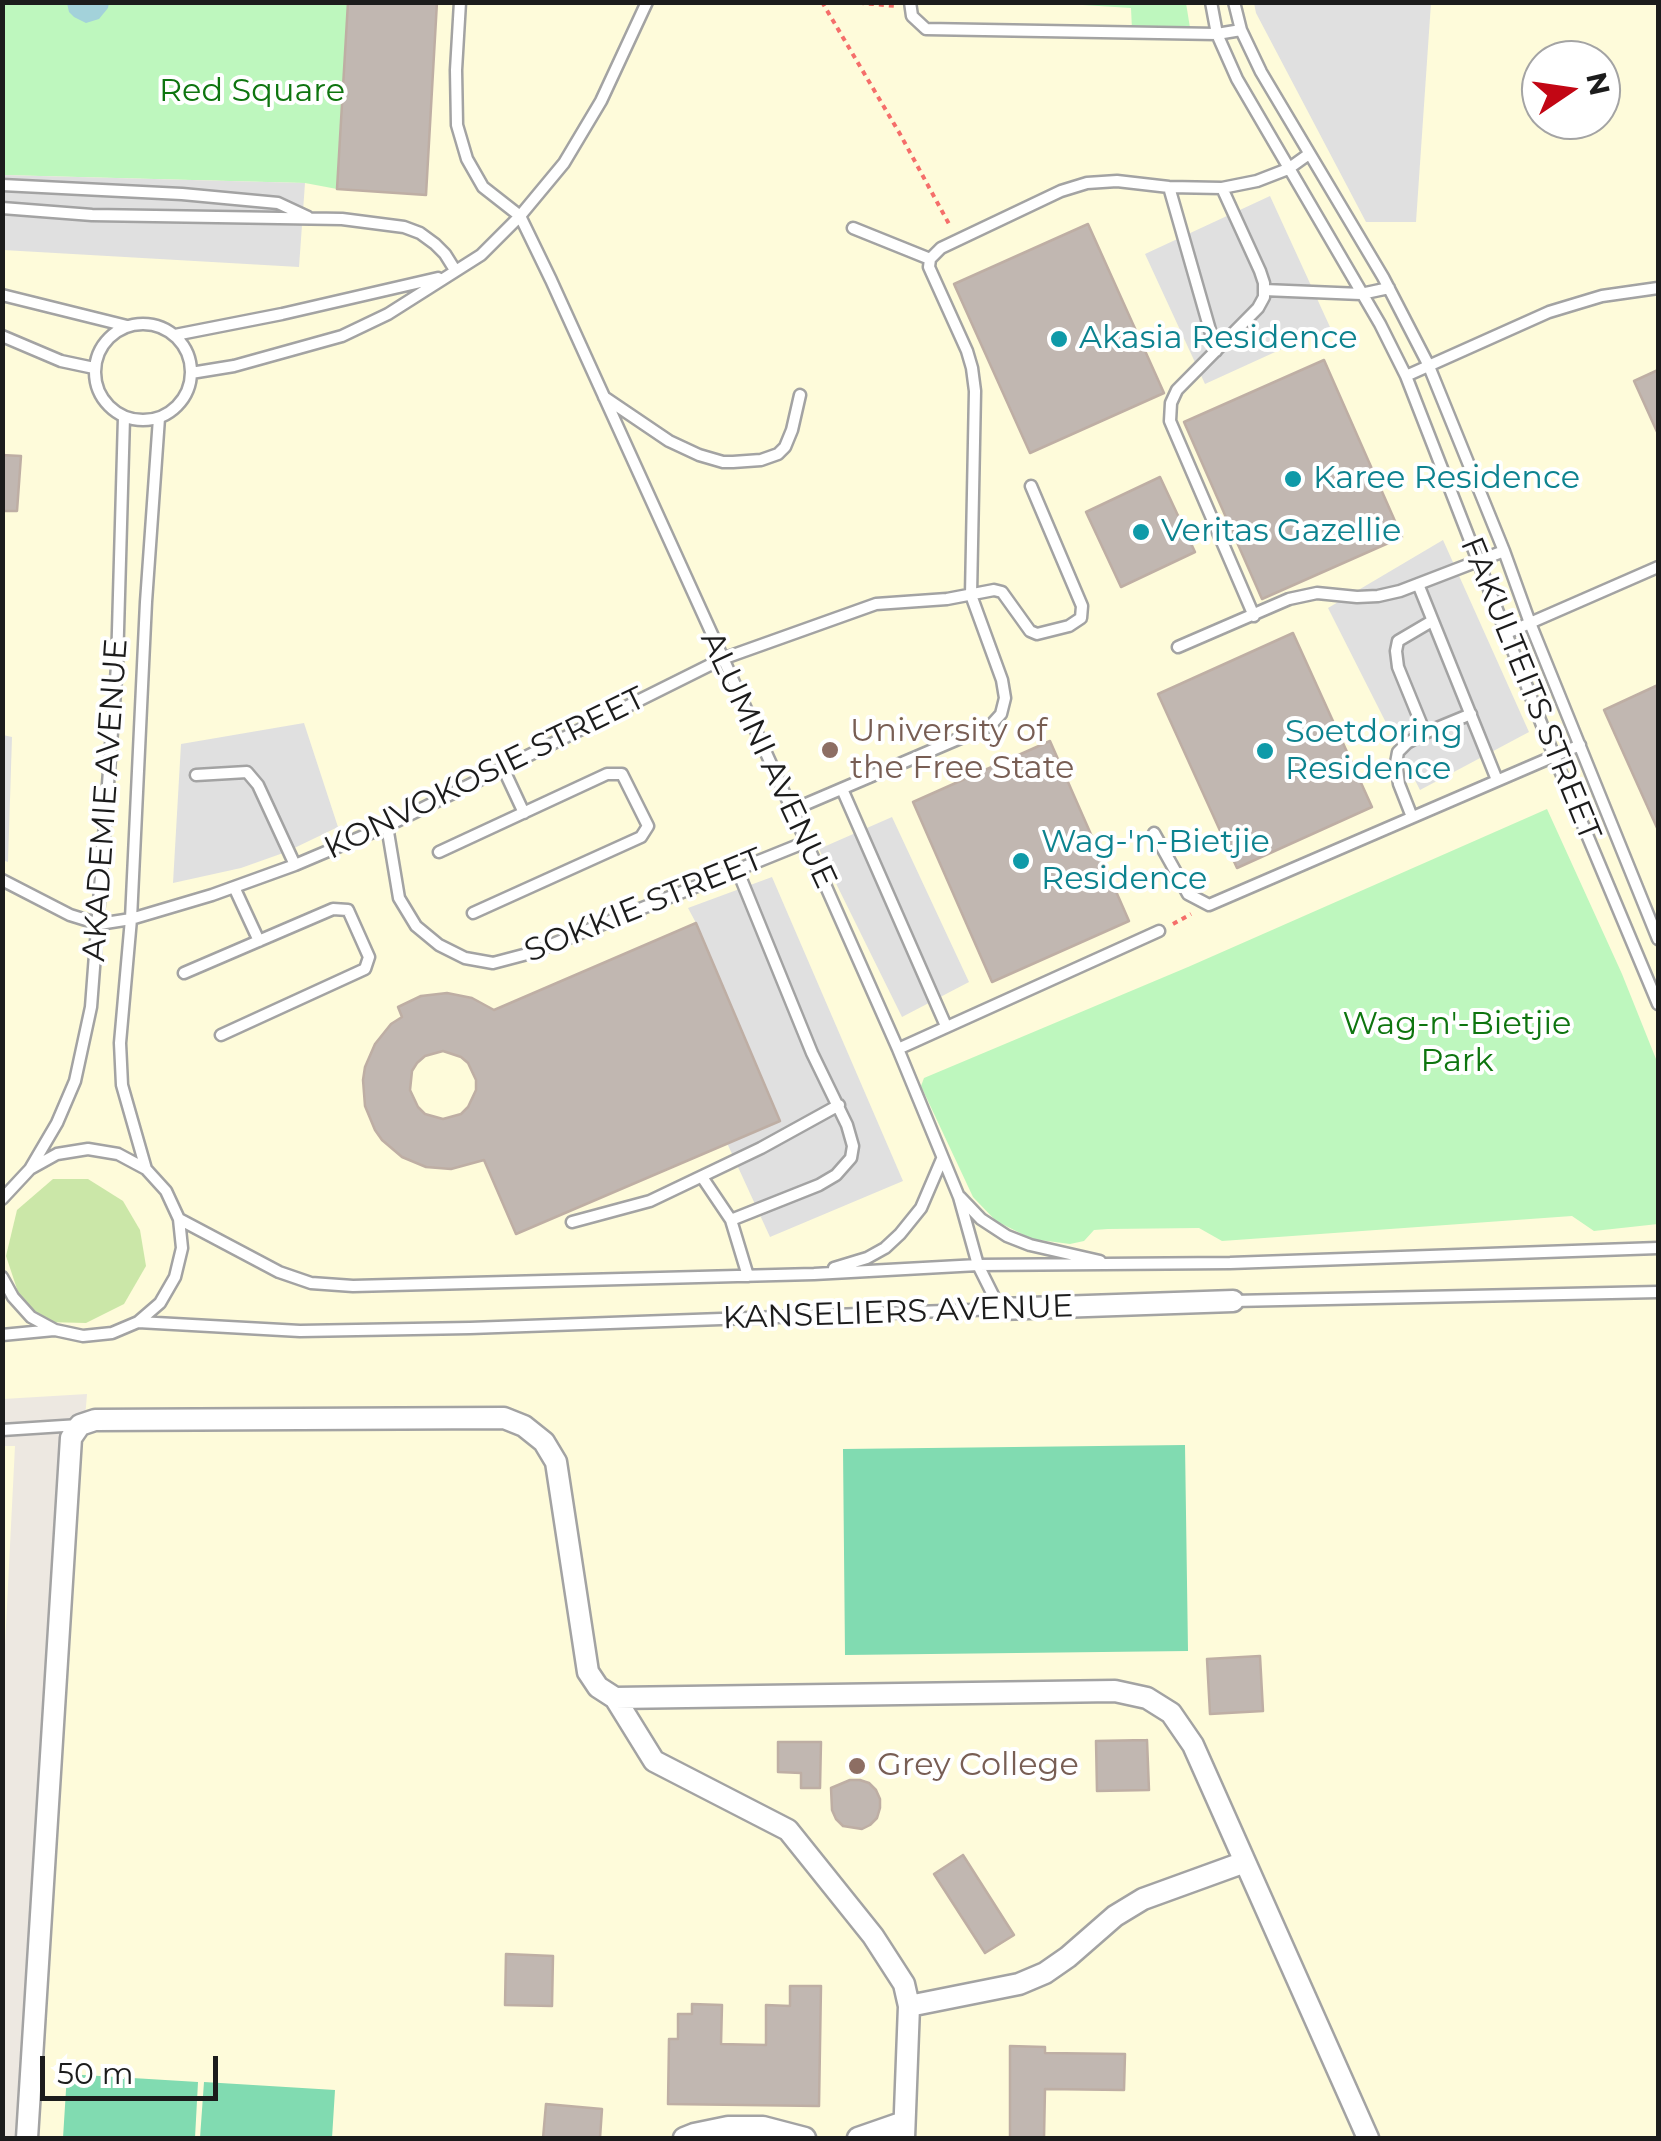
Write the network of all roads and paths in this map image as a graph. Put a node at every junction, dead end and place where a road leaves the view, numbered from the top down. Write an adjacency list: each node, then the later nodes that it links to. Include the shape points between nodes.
1 (460, 2): 16 (lane, via 457,125 483,186)
2 (647, 2): 16 (lane, via 564,164)
3 (822, 2): 19 (path)
4 (849, 2): 7 (path)
5 (1211, 2): 9 (lane, FAKULTEITS STREET)
6 (1234, 2): 8 (lane, FAKULTEITS STREET)
7 (911, 5): 9 (lane, via 926,29)
8 (1241, 30): 9 (lane); 10 (lane, FAKULTEITS STREET)
9 (1217, 34): 11 (lane, FAKULTEITS STREET)
10 (1310, 154): 11 (lane); 22 (lane, FAKULTEITS STREET)
11 (1288, 169): 14 (lane); 25 (lane, FAKULTEITS STREET)
12 (2, 185): 17 (lane, via 278,203)
13 (1169, 187): 14 (lane); 19 (lane, via 1087,183); 30 (lane)
14 (1222, 188): 24 (lane)
15 (2, 208): 17 (lane)
16 (520, 216): 21 (lane, via 482,254); 36 (lane, ALUMNI AVENUE)
17 (310, 218): 21 (lane, via 420,233 445,254)
18 (852, 228): 20 (lane)
19 (958, 240): 20 (lane)
20 (930, 259): 44 (lane, via 968,351 975,390)
21 (450, 273): 28 (lane); 33 (lane, via 342,336)
22 (1389, 288): 25 (lane); 31 (lane, FAKULTEITS STREET)
23 (1658, 288): 31 (lane, via 1576,302)
24 (1264, 290): 25 (lane); 30 (lane, via 1258,308)
25 (1362, 294): 34 (lane, FAKULTEITS STREET)
26 (2, 295): 27 (lane)
27 (127, 326): 28 (lane, via 152,324); 32 (lane, via 101,346)
28 (175, 335): 33 (lane)
29 (2, 336): 32 (lane)
30 (1216, 351): 45 (lane, via 1177,390 1170,421)
31 (1428, 364): 34 (lane); 40 (lane, FAKULTEITS STREET)
32 (94, 368): 37 (lane, via 101,397)
33 (191, 373): 38 (lane, via 182,401)
34 (1406, 376): 41 (lane, FAKULTEITS STREET)
35 (800, 396): 36 (lane, via 778,454 733,462 668,441)
36 (604, 397): 50 (lane, ALUMNI AVENUE)
37 (124, 417): 38 (lane); 73 (lane, AKADEMIE AVENUE, via 117,666)
38 (158, 418): 72 (lane, AKADEMIE AVENUE)
39 (1031, 486): 44 (lane, via 1082,606 1080,618 1037,634 1002,592)
40 (1504, 551): 41 (lane); 47 (lane, FAKULTEITS STREET)
41 (1479, 561): 43 (lane); 48 (lane, FAKULTEITS STREET)
42 (1658, 567): 47 (lane)
43 (1418, 584): 45 (lane, via 1378,596 1317,593); 46 (lane)
44 (972, 596): 50 (lane, KONVOKOSIE STREET, via 876,604); 58 (lane, via 1002,680 1001,714 991,725)
45 (1254, 616): 49 (lane)
46 (1432, 620): 51 (lane); 52 (lane, via 1398,641 1396,651)
47 (1530, 623): 48 (lane); 53 (lane, FAKULTEITS STREET)
48 (1507, 632): 54 (lane, FAKULTEITS STREET)
49 (1178, 647)
50 (722, 660): 55 (lane, KONVOKOSIE STREET); 59 (lane, ALUMNI AVENUE)
51 (1470, 714): 52 (lane); 57 (lane)
52 (1425, 733): 61 (lane, via 1398,752 1396,762)
53 (1580, 745): 54 (lane); 75 (lane, FAKULTEITS STREET)
54 (1554, 756): 57 (lane); 77 (lane, FAKULTEITS STREET)
55 (503, 768): 60 (lane); 62 (lane, KONVOKOSIE STREET)
56 (196, 775): 66 (lane, via 247,772)
57 (1497, 780): 61 (lane)
58 (842, 788): 59 (lane); 80 (lane)
59 (792, 810): 64 (lane, ALUMNI AVENUE)
60 (524, 813): 65 (lane); 71 (lane, via 606,774 622,774 648,826 641,837)
61 (1412, 816): 70 (lane)
62 (387, 826): 66 (lane, KONVOKOSIE STREET); 67 (lane, SOKKIE STREET, via 398,898 416,926 465,958 493,962 532,953)
63 (1154, 833): 70 (lane, via 1188,894)
64 (806, 842): 67 (lane, SOKKIE STREET); 82 (lane, ALUMNI AVENUE)
65 (439, 852)
66 (295, 865): 69 (lane, KONVOKOSIE STREET)
67 (737, 869): 83 (lane)
68 (2, 880): 73 (lane)
69 (234, 887): 72 (lane, KONVOKOSIE STREET); 76 (lane)
70 (1208, 905): 74 (path)
71 (473, 913)
72 (131, 919): 73 (lane, KONVOKOSIE STREET); 85 (lane, AKADEMIE AVENUE, via 122,1085)
73 (99, 924): 86 (lane, AKADEMIE AVENUE, via 92,1007 75,1081)
74 (1160, 932): 80 (lane)
75 (1658, 940): 77 (lane)
76 (259, 942): 78 (lane); 81 (lane, via 333,909 348,910 369,957 365,969)
77 (1637, 950): 79 (lane, FAKULTEITS STREET)
78 (184, 973)
79 (1658, 1004)
80 (946, 1026): 82 (lane)
81 (222, 1035)
82 (898, 1048): 84 (lane, ALUMNI AVENUE)
83 (839, 1105): 87 (lane); 92 (lane, via 853,1146 836,1176)
84 (942, 1159): 89 (lane, ALUMNI AVENUE); 97 (lane, via 921,1208 900,1234 867,1258)
85 (146, 1168): 86 (lane, via 88,1148 57,1154); 91 (lane)
86 (30, 1170): 88 (lane)
87 (702, 1177): 92 (lane); 93 (lane)
88 (6, 1196): 90 (lane)
89 (959, 1197): 95 (lane, ALUMNI AVENUE); 96 (lane, via 1007,1236)
90 (2, 1208)
91 (179, 1219): 98 (lane, KANSELIERS AVENUE, via 312,1283); 103 (lane, via 176,1277)
92 (731, 1220): 98 (lane)
93 (572, 1222)
94 (1658, 1248): 96 (lane, KANSELIERS AVENUE)
95 (978, 1265): 96 (lane, KANSELIERS AVENUE); 97 (lane, KANSELIERS AVENUE); 102 (lane, ALUMNI AVENUE)
96 (1119, 1265)
97 (814, 1274): 98 (lane, KANSELIERS AVENUE)
98 (748, 1276)
99 (2, 1277): 104 (lane, via 32,1317)
100 (1658, 1292): 101 (lane, KANSELIERS AVENUE)
101 (1233, 1302): 102 (street, KANSELIERS AVENUE)
102 (1000, 1309): 103 (lane, KANSELIERS AVENUE, via 356,1330)
103 (138, 1322): 104 (lane, KANSELIERS AVENUE, via 112,1334)
104 (55, 1330): 105 (lane, KANSELIERS AVENUE)
105 (2, 1335)
106 (80, 1425): 107 (lane); 108 (street, via 120,1419 504,1418 524,1426 556,1462 588,1672); 112 (street, via 70,1438)
107 (2, 1430)
108 (615, 1698): 109 (street, via 1115,1690 1147,1698 1171,1713 1194,1745); 110 (street, via 654,1760 788,1830 872,1936 904,1984)
109 (1245, 1862): 110 (street, via 1143,1899 1068,1958 1020,1984); 116 (street)
110 (909, 2006): 111 (street)
111 (904, 2130): 115 (street)
112 (27, 2138)
113 (684, 2138): 114 (street, via 728,2127)
114 (805, 2138)
115 (858, 2138)
116 (1368, 2138)

